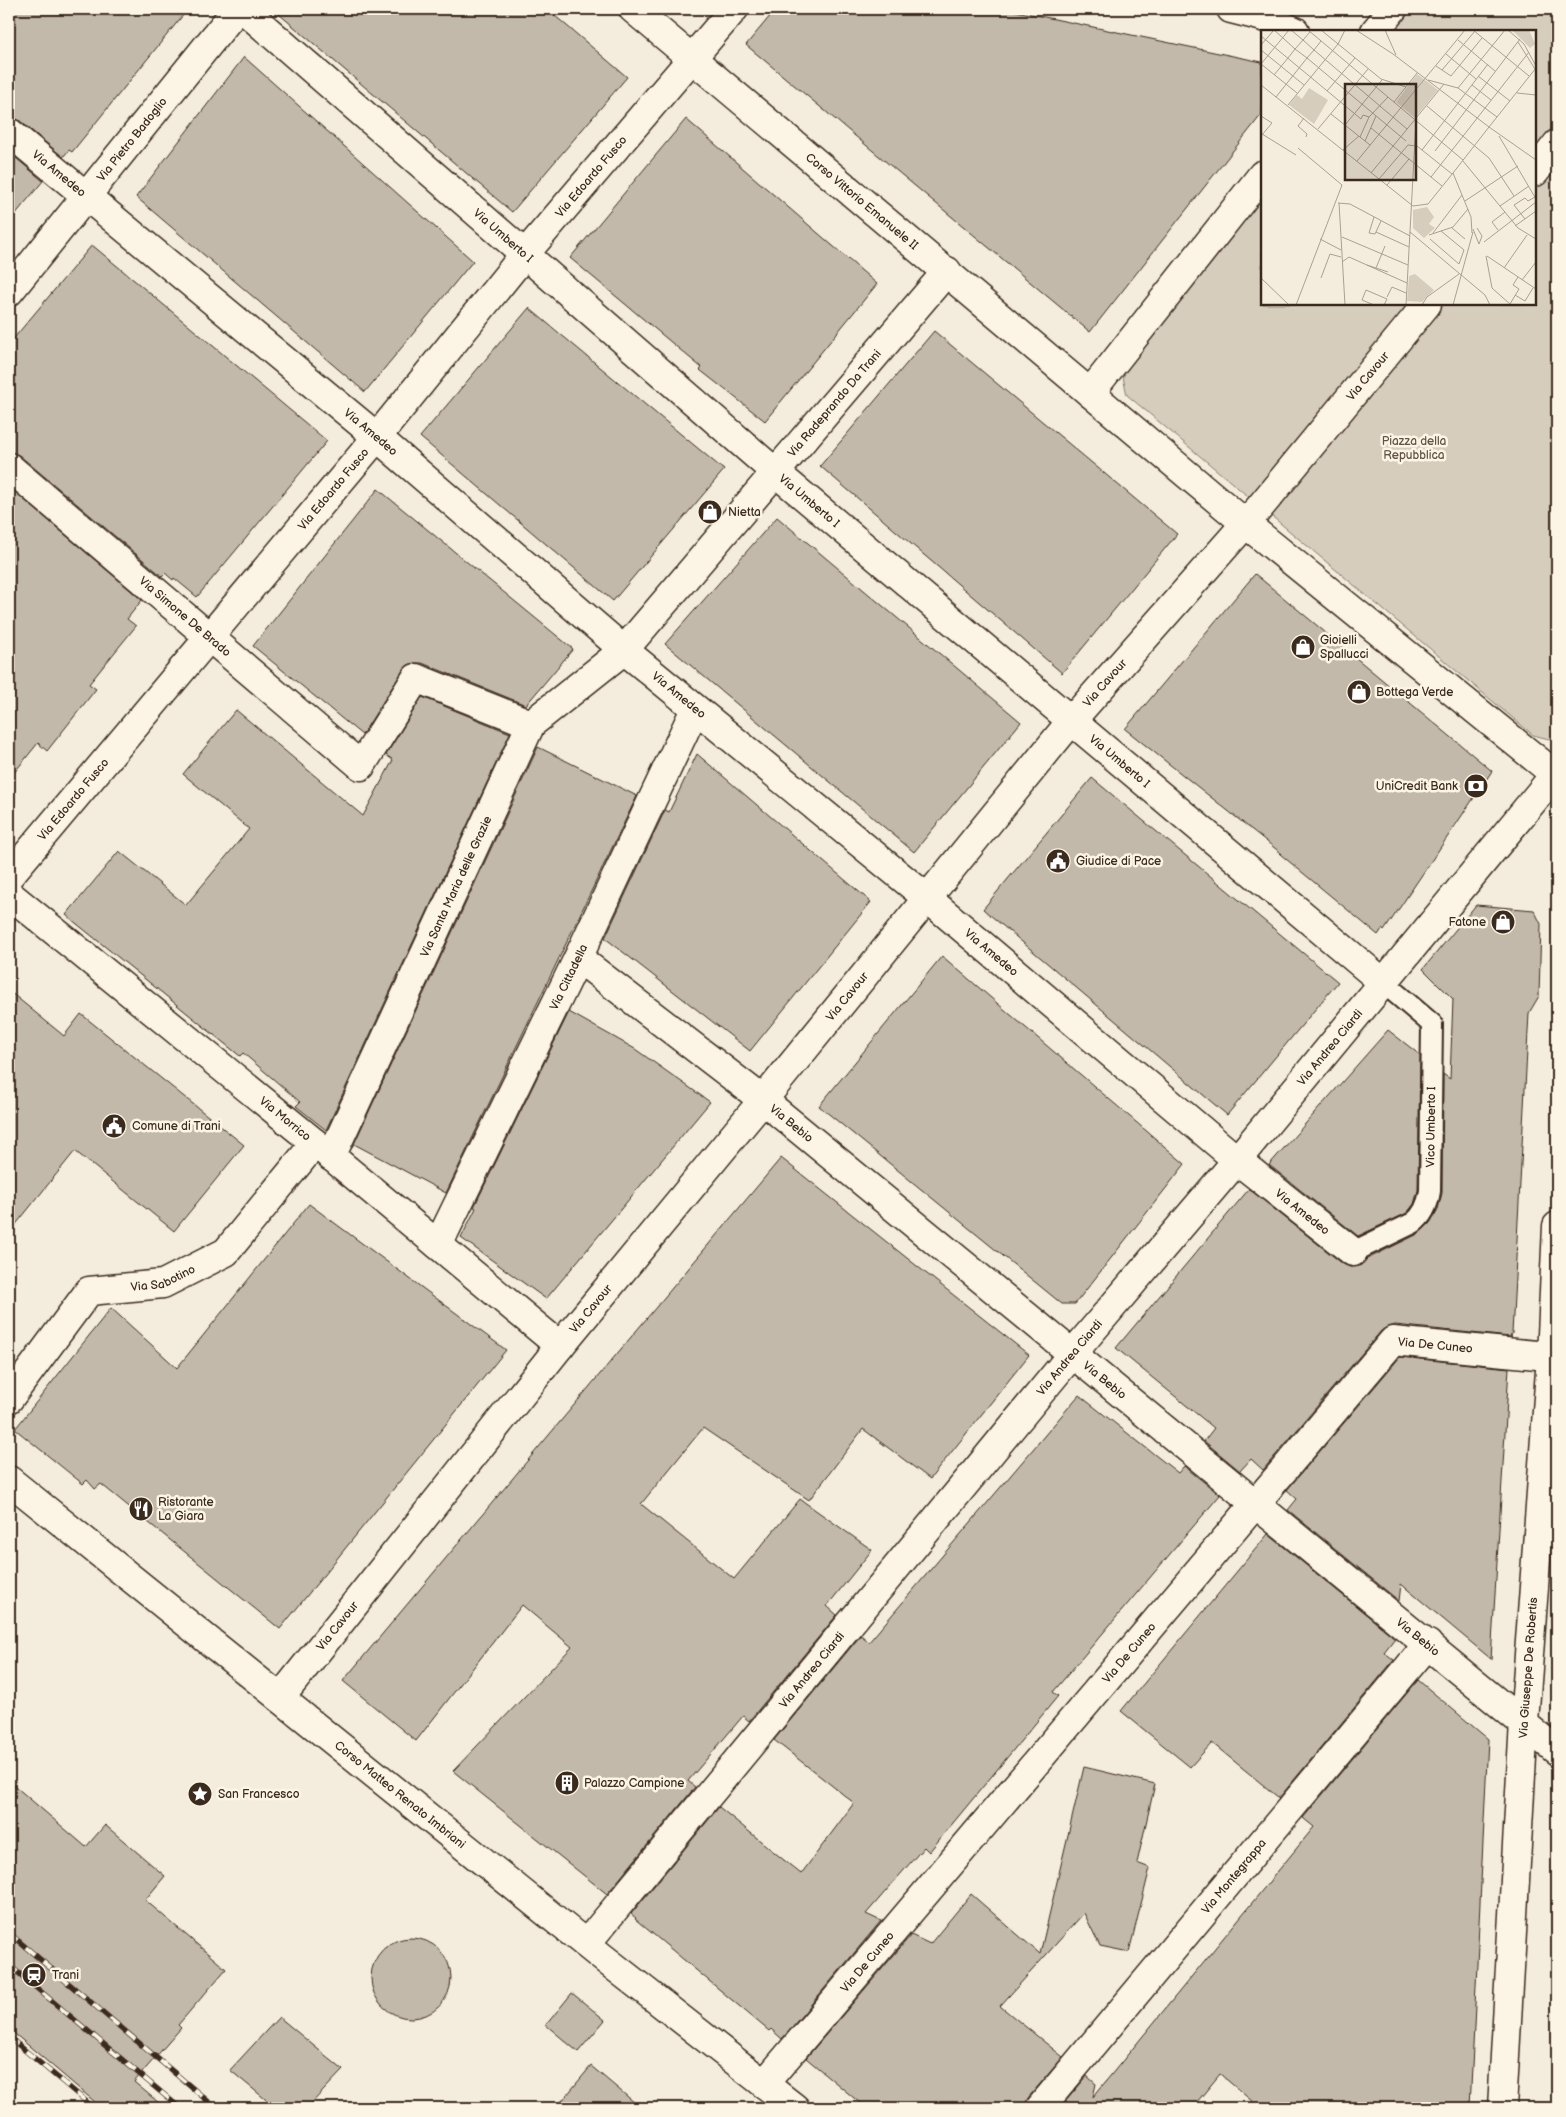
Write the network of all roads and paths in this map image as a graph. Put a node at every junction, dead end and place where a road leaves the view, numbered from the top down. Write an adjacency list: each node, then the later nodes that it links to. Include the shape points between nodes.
1 (237, 9): 14 (street, Via Pietro Badoglio)
2 (243, 9): 15 (street, Via Umberto I)
3 (632, 9): 9 (street, Corso Vittorio Emanuele II)
4 (734, 9): 9 (street, Via Edoardo Fusco)
5 (1231, 9): 7 (street, via 1263,17)
6 (1393, 9): 8 (street)
7 (1292, 30)
8 (1377, 30)
9 (692, 59): 15 (street, Via Edoardo Fusco); 16 (street, Corso Vittorio Emanuele II)
10 (9, 132): 14 (street, Via Amedeo)
11 (1557, 144): 12 (street)
12 (1536, 171)
13 (1261, 176): 19 (street)
14 (85, 196): 17 (street, Via Pietro Badoglio); 20 (street, Via Amedeo)
15 (524, 255): 20 (street, Via Edoardo Fusco); 22 (street, Via Umberto I)
16 (947, 271): 19 (street, Corso Vittorio Emanuele II); 22 (street, Via Radeprando Da Trani)
17 (9, 292)
18 (1426, 305): 23 (street, Via Cavour)
19 (1090, 393): 23 (street)
20 (377, 437): 24 (street, Via Edoardo Fusco); 25 (street, Via Amedeo)
21 (9, 468): 24 (street, Via Simone De Brado)
22 (775, 472): 25 (street, Via Radeprando Da Trani); 27 (street, Via Umberto I)
23 (1246, 524): 27 (street, Via Cavour); 29 (street)
24 (209, 638): 28 (street, Via Simone De Brado, via 361,766 416,678); 30 (street, Via Edoardo Fusco)
25 (624, 650): 26 (street, Via Amedeo); 28 (street, Via Santa Maria delle Grazie)
26 (695, 709): 32 (street, Via Amedeo); 33 (street, Via Cittadella)
27 (1072, 720): 32 (street, Via Cavour); 34 (street, Via Umberto I)
28 (531, 724): 36 (street, Via Santa Maria delle Grazie)
29 (1557, 774): 34 (street, Via Andrea Ciardi)
30 (9, 876)
31 (9, 894): 36 (street, Via Morrico)
32 (927, 898): 35 (street, Via Cavour); 37 (street, Via Amedeo)
33 (578, 958): 35 (street, Via Bebio); 39 (street, Via Cittadella)
34 (1384, 983): 37 (street, Via Andrea Ciardi); 40 (lane, Vico Umberto I, via 1432,1024 1430,1190 1426,1208 1413,1224)
35 (763, 1100): 41 (street, Via Cavour); 42 (street, Via Bebio)
36 (323, 1150): 39 (street, Via Morrico); 44 (street, Via Sabotino, via 226,1252 163,1284 89,1291)
37 (1238, 1160): 40 (street, Via Amedeo); 42 (street, Via Andrea Ciardi)
38 (1557, 1226): 43 (street, Via Giuseppe De Robertis)
39 (438, 1245): 41 (street, Via Morrico)
40 (1353, 1252)
41 (560, 1346): 48 (street, Via Cavour)
42 (1073, 1353): 46 (street, Via Bebio); 51 (street, Via Andrea Ciardi)
43 (1554, 1357): 46 (street, Via De Cuneo, via 1393,1341); 49 (street, Via Giuseppe De Robertis)
44 (9, 1399)
45 (9, 1480): 48 (street, Corso Matteo Renato Imbriani)
46 (1255, 1504): 47 (street, Via Bebio); 52 (street, Via De Cuneo)
47 (1428, 1644): 49 (street, Via Bebio); 54 (street, Via Montegrappa)
48 (280, 1698): 51 (street, Corso Matteo Renato Imbriani)
49 (1524, 1722): 50 (street, Via Bebio); 55 (street, Via Giuseppe De Robertis)
50 (1557, 1751)
51 (586, 1944): 52 (street, Corso Matteo Renato Imbriani)
52 (764, 2084): 53 (street, Corso Matteo Renato Imbriani)
53 (795, 2108)
54 (1040, 2108)
55 (1502, 2108)

